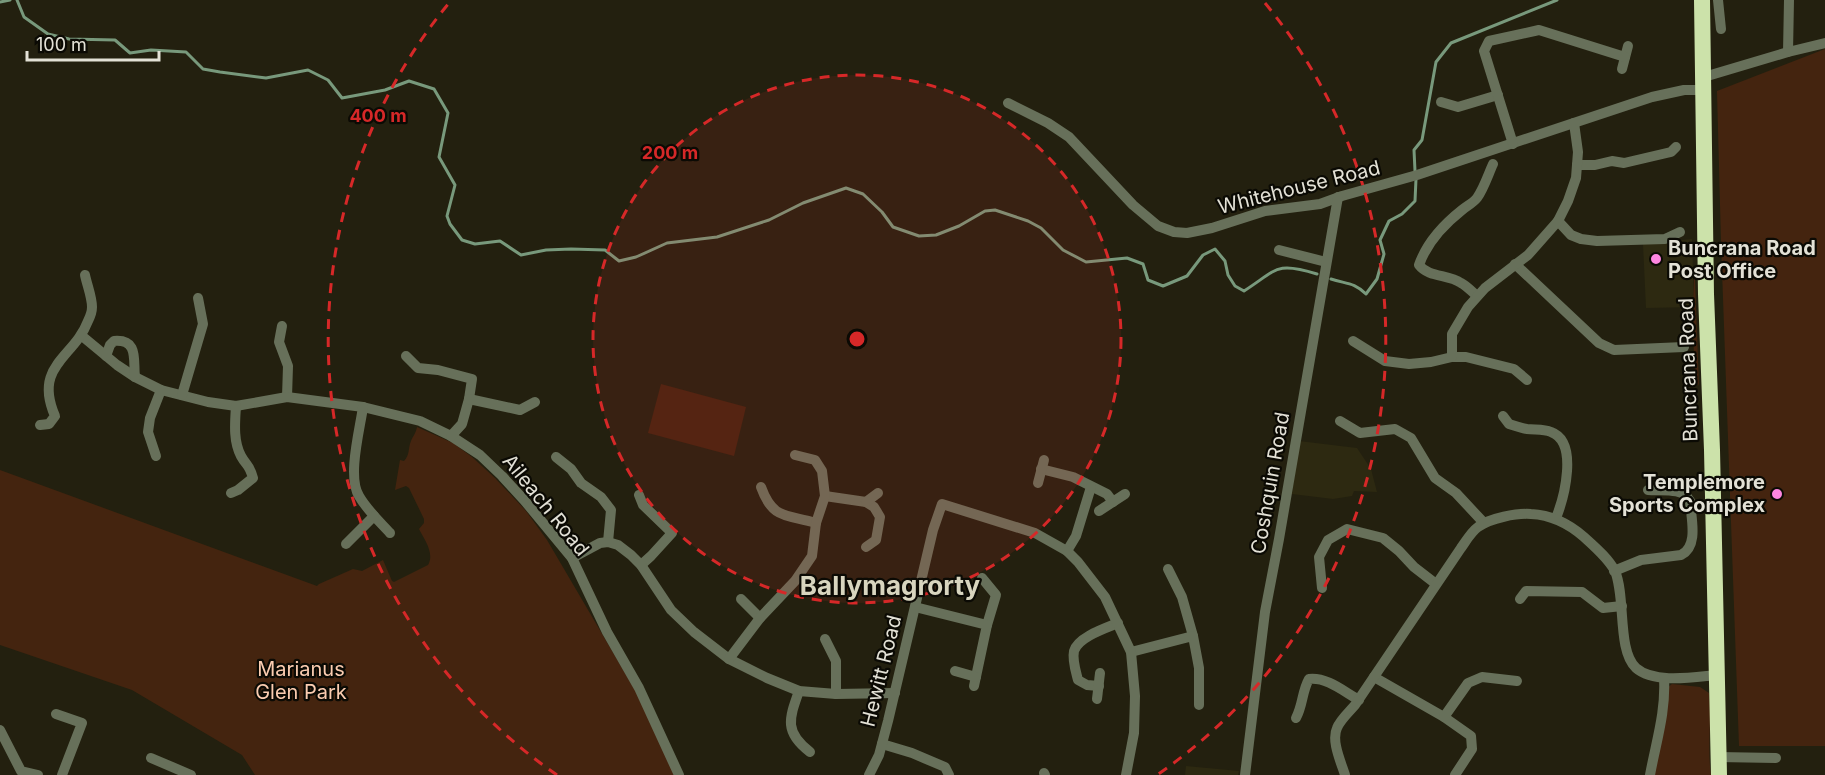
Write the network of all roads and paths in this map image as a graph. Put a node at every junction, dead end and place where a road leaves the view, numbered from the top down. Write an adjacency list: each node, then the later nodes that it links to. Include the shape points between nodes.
1 (1702, 0): 8 (highway, Buncrana Road)
2 (1718, 0): 4 (street)
3 (1790, 0): 6 (street)
4 (1720, 29)
5 (1825, 43): 6 (street, Whitehouse Road)
6 (1788, 52): 8 (street, Whitehouse Road)
7 (1622, 69): 9 (street, via 1627,52 1539,30 1489,41 1484,51)
8 (1704, 83): 12 (street, Whitehouse Road); 90 (highway, Buncrana Road)
9 (1498, 95): 10 (street, via 1458,107); 13 (street)
10 (1441, 102)
11 (1008, 103): 17 (street, Whitehouse Road, via 1069,137 1133,206 1158,226 1174,232 1212,228 1265,211 1320,204)
12 (1574, 123): 13 (street, Whitehouse Road); 16 (street)
13 (1513, 144): 17 (street, Whitehouse Road)
14 (1676, 147): 16 (street, via 1671,152 1624,163)
15 (1493, 164): 24 (street, via 1475,200 1430,241 1419,266 1430,274 1461,283)
16 (1577, 165): 18 (street, via 1576,178)
17 (1338, 197): 21 (street, Coshquin Road)
18 (1558, 221): 19 (street, via 1571,235 1597,242 1665,239); 22 (street, via 1536,248)
19 (1680, 232)
20 (1279, 250): 21 (street)
21 (1326, 262): 118 (street, Coshquin Road, via 1265,612)
22 (1515, 264): 24 (street); 29 (street, via 1599,344 1614,350)
23 (85, 275): 27 (street, via 92,309)
24 (1477, 296): 32 (street, via 1452,334)
25 (198, 298): 36 (street, via 203,324)
26 (282, 326): 37 (street, via 279,342 288,366)
27 (82, 336): 30 (street, Aileach Road); 44 (street, via 54,369 49,399 55,416 49,424)
28 (1353, 341): 32 (street, via 1385,361 1409,364)
29 (1684, 347)
30 (106, 356): 33 (street, Aileach Road); 33 (street, via 114,341 129,343)
31 (406, 356): 38 (street, via 418,368 472,379)
32 (1452, 357): 34 (street, via 1514,369)
33 (135, 377): 35 (street, Aileach Road)
34 (1527, 380)
35 (161, 390): 36 (street, Aileach Road); 47 (street, via 148,432)
36 (182, 395): 40 (street, Aileach Road)
37 (287, 397): 40 (street, Aileach Road); 41 (street, Aileach Road)
38 (469, 399): 39 (street, via 520,410); 45 (street, via 462,424)
39 (536, 402)
40 (236, 406): 53 (street, via 235,435 253,478)
41 (363, 407): 45 (street, Aileach Road, via 420,422); 61 (street, via 353,477 357,494)
42 (1503, 416): 62 (street, via 1509,424 1552,432 1563,443 1568,472)
43 (1340, 421): 64 (street, via 1360,433 1395,429 1411,438 1436,478)
44 (40, 425)
45 (451, 436): 70 (street, Aileach Road, via 502,476)
46 (795, 455): 57 (street, via 815,460 822,471)
47 (156, 456)
48 (556, 457): 66 (street, via 611,510)
49 (1038, 483): 51 (street, via 1042,464)
50 (761, 487): 63 (street, via 767,503 780,514)
51 (1091, 487): 59 (street, via 1107,494); 69 (street, via 1076,536)
52 (1648, 490): 73 (street, via 1678,491 1688,498 1690,548 1681,555 1641,560)
53 (231, 492)
54 (878, 493): 58 (street)
55 (1125, 494): 59 (street)
56 (639, 495): 71 (street, via 643,505 672,533)
57 (825, 496): 58 (street); 63 (street)
58 (866, 502): 68 (street, via 880,517 876,540)
59 (1113, 502): 60 (street)
60 (1099, 511)
61 (374, 516): 65 (street); 67 (street)
62 (1556, 518): 64 (street, via 1527,513); 73 (street, via 1588,541)
63 (816, 523): 81 (street, via 812,556 795,581)
64 (1484, 523): 75 (street, via 1476,528)
65 (390, 533)
66 (608, 542): 70 (street); 71 (street, via 624,549)
67 (346, 544)
68 (866, 547)
69 (1067, 551): 80 (street, Hewitt Road, via 1035,533 942,504); 82 (street, via 1105,597)
70 (572, 558): 114 (street, Aileach Road)
71 (641, 565): 87 (street, via 671,610)
72 (1168, 569): 84 (street, via 1182,597)
73 (1614, 571): 79 (street)
74 (982, 578): 83 (street, via 996,595)
75 (1436, 584): 76 (street, via 1383,538 1347,529 1328,540 1319,557); 91 (street)
76 (1322, 588)
77 (741, 599): 81 (street)
78 (1520, 599): 79 (street, via 1526,591 1582,592 1603,608)
79 (1622, 606): 92 (street, via 1626,652 1636,668)
80 (915, 607): 83 (street); 96 (street, Hewitt Road)
81 (760, 618): 87 (street)
82 (1119, 623): 86 (street); 94 (street, via 1083,639 1074,650 1078,680)
83 (987, 625): 88 (street, via 975,682)
84 (1193, 636): 86 (street); 100 (street, via 1200,668)
85 (825, 639): 97 (street, via 836,661)
86 (1131, 652): 117 (street, via 1134,733)
87 (729, 658): 95 (street)
88 (954, 671)
89 (1100, 673): 94 (street)
90 (1716, 675): 92 (street); 108 (highway, Buncrana Road)
91 (1374, 677): 99 (street); 102 (street)
92 (1664, 678): 121 (street, via 1662,724)
93 (1517, 681): 102 (street, via 1482,677 1468,683)
94 (1098, 686): 98 (street)
95 (799, 691): 97 (street); 107 (street, via 791,731)
96 (895, 693): 97 (street); 105 (street, Hewitt Road)
97 (836, 694)
98 (1097, 699)
99 (1359, 700): 103 (street, via 1326,681 1309,679); 119 (street, via 1335,730)
100 (1199, 705)
101 (56, 714): 112 (street, via 82,723)
102 (1444, 717): 120 (street, via 1471,736 1472,748)
103 (1296, 718)
104 (0, 730): 106 (street)
105 (882, 744): 115 (street, Hewitt Road); 116 (street, via 945,768)
106 (3, 746): 111 (street, via 21,771)
107 (810, 752)
108 (1718, 757): 110 (street); 122 (highway, Buncrana Road)
109 (151, 758): 113 (street)
110 (1776, 758)
111 (38, 775)
112 (62, 775)
113 (191, 775)
114 (679, 775)
115 (869, 775)
116 (949, 775)
117 (1126, 775)
118 (1245, 775)
119 (1345, 775)
120 (1455, 775)
121 (1650, 775)
122 (1719, 775)

